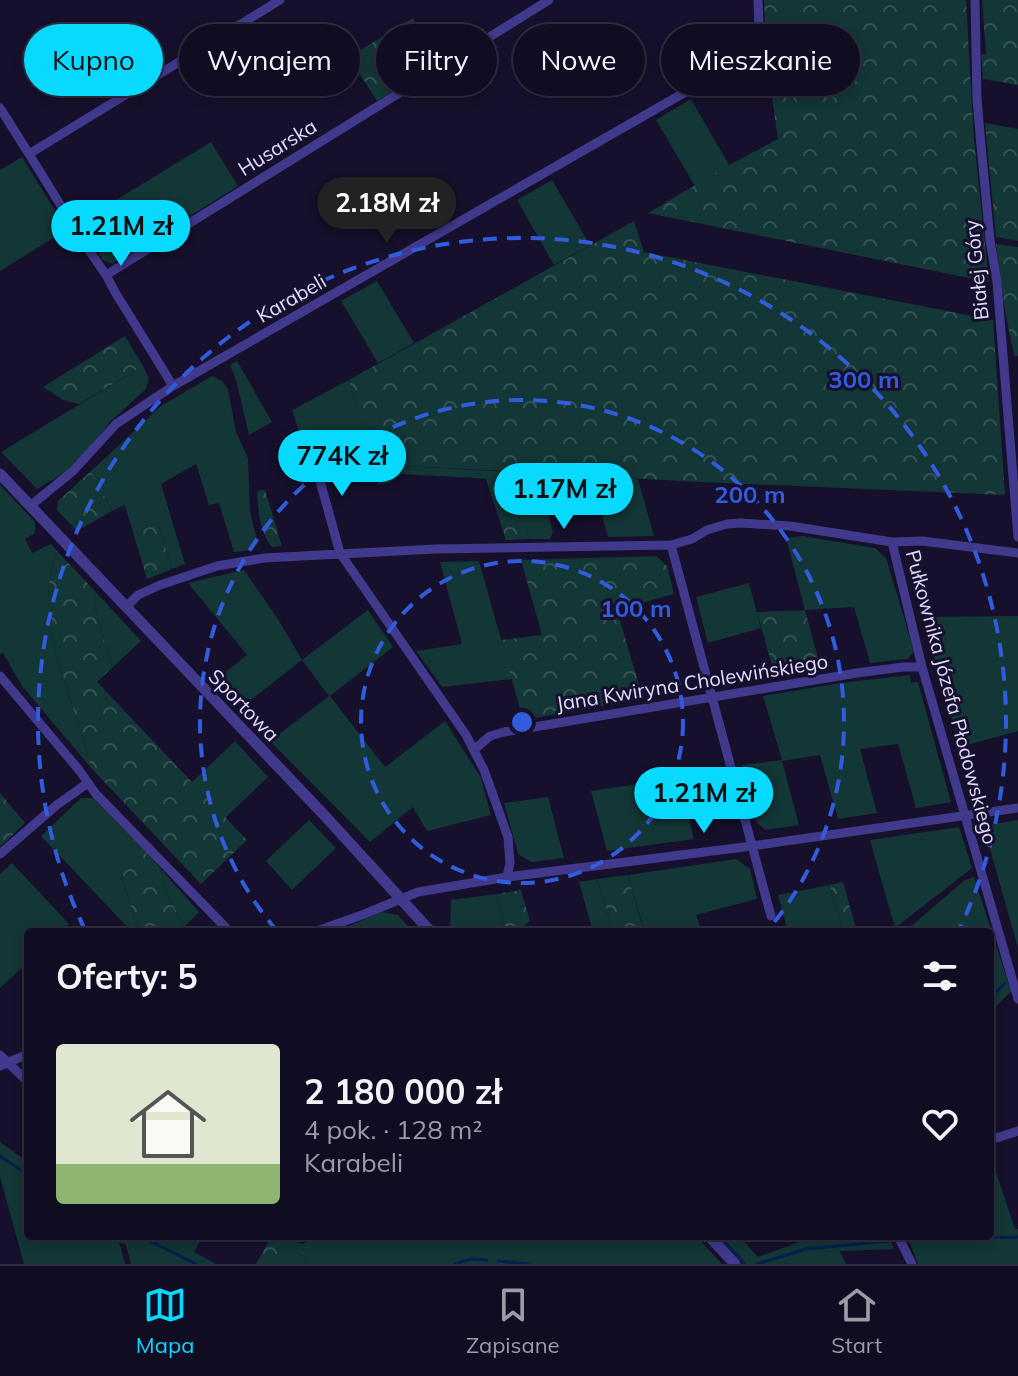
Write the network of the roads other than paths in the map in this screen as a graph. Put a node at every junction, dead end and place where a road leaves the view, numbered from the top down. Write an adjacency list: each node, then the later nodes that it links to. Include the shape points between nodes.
1 (280, 0): 6 (street)
2 (549, 0): 7 (street, Husarska)
3 (758, 0): 8 (street, Karabeli, via 756,43 736,63)
4 (975, 0): 12 (street, Białej Góry, via 978,114)
5 (0, 108): 6 (street)
6 (29, 154): 7 (street)
7 (106, 275): 8 (street)
8 (173, 386): 11 (street, Karabeli, via 116,424 73,471)
9 (312, 452): 15 (street)
10 (0, 474): 11 (street, Sportowa)
11 (30, 506): 17 (street, Sportowa)
12 (1018, 537)
13 (892, 542): 14 (street, via 741,523); 16 (street); 18 (street, Pułkownika Józefa Płodowskiego)
14 (671, 545): 15 (street); 20 (street)
15 (340, 553): 17 (street, via 217,566 149,590); 21 (street)
16 (1018, 553)
17 (126, 607): 28 (street, Sportowa)
18 (922, 667): 20 (street, Jana Kwiryna Cholewińskiego); 24 (street, Pułkownika Józefa Płodowskiego)
19 (0, 676): 22 (street)
20 (712, 696): 21 (street, Jana Kwiryna Cholewińskiego, via 504,732); 25 (street)
21 (475, 749): 27 (street, via 508,837)
22 (88, 783): 26 (street); 30 (street)
23 (1018, 808): 24 (street)
24 (964, 816): 25 (street); 33 (street, Pułkownika Józefa Płodowskiego)
25 (752, 846): 27 (street); 29 (street)
26 (0, 854)
27 (507, 877): 28 (street)
28 (401, 899): 31 (street); 32 (street, Sportowa)
29 (771, 916)
30 (226, 928)
31 (325, 928)
32 (427, 928)
33 (1018, 999)
34 (0, 1055): 36 (street)
35 (24, 1056): 36 (street)
36 (4, 1064): 37 (street)
37 (24, 1079)
38 (1018, 1131): 39 (street)
39 (994, 1139)
40 (713, 1240): 42 (street)
41 (900, 1240): 43 (street)
42 (735, 1264)
43 (912, 1264)

